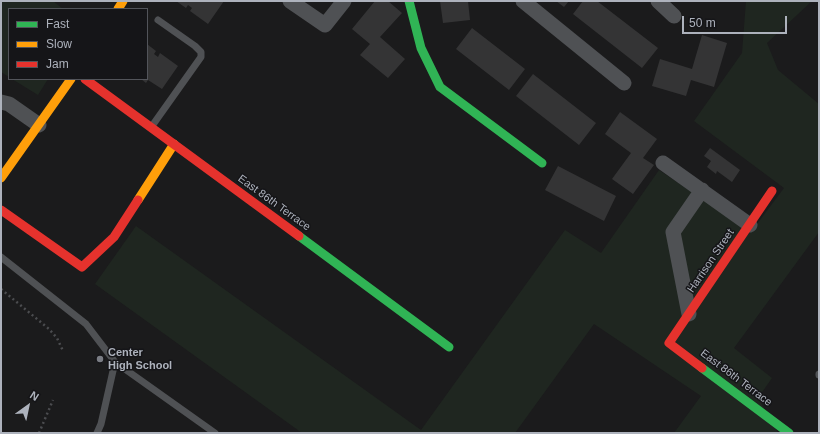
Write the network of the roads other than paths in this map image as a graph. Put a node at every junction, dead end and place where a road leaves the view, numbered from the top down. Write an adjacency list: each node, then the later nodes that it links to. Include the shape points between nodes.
1 (290, 1): 2 (street, via 325,25)
2 (344, 1)
3 (409, 1): 15 (street, via 422,48 440,87)
4 (523, 1): 10 (street)
5 (658, 1): 6 (street)
6 (674, 16)
7 (158, 20): 13 (lane, via 195,46 201,52 201,57)
8 (70, 80): 12 (street)
9 (86, 80): 13 (street, East 86th Terrace)
10 (624, 83)
11 (1, 102): 12 (street, via 9,104)
12 (39, 125): 17 (street)
13 (151, 128): 14 (street, East 86th Terrace)
14 (174, 144): 20 (street, via 114,237 82,267); 25 (street, East 86th Terrace)
15 (542, 163)
16 (663, 163): 18 (street)
17 (1, 178)
18 (702, 190): 21 (street); 23 (street, via 673,232)
19 (772, 192): 21 (street, Harrison Street)
20 (1, 210)
21 (750, 225): 23 (street, Harrison Street)
22 (1, 257): 26 (lane, via 86,324)
23 (689, 314): 24 (street, Harrison Street)
24 (669, 343): 29 (street, East 86th Terrace)
25 (449, 347)
26 (115, 362): 27 (lane); 28 (lane)
27 (97, 433)
28 (215, 433)
29 (790, 433)

